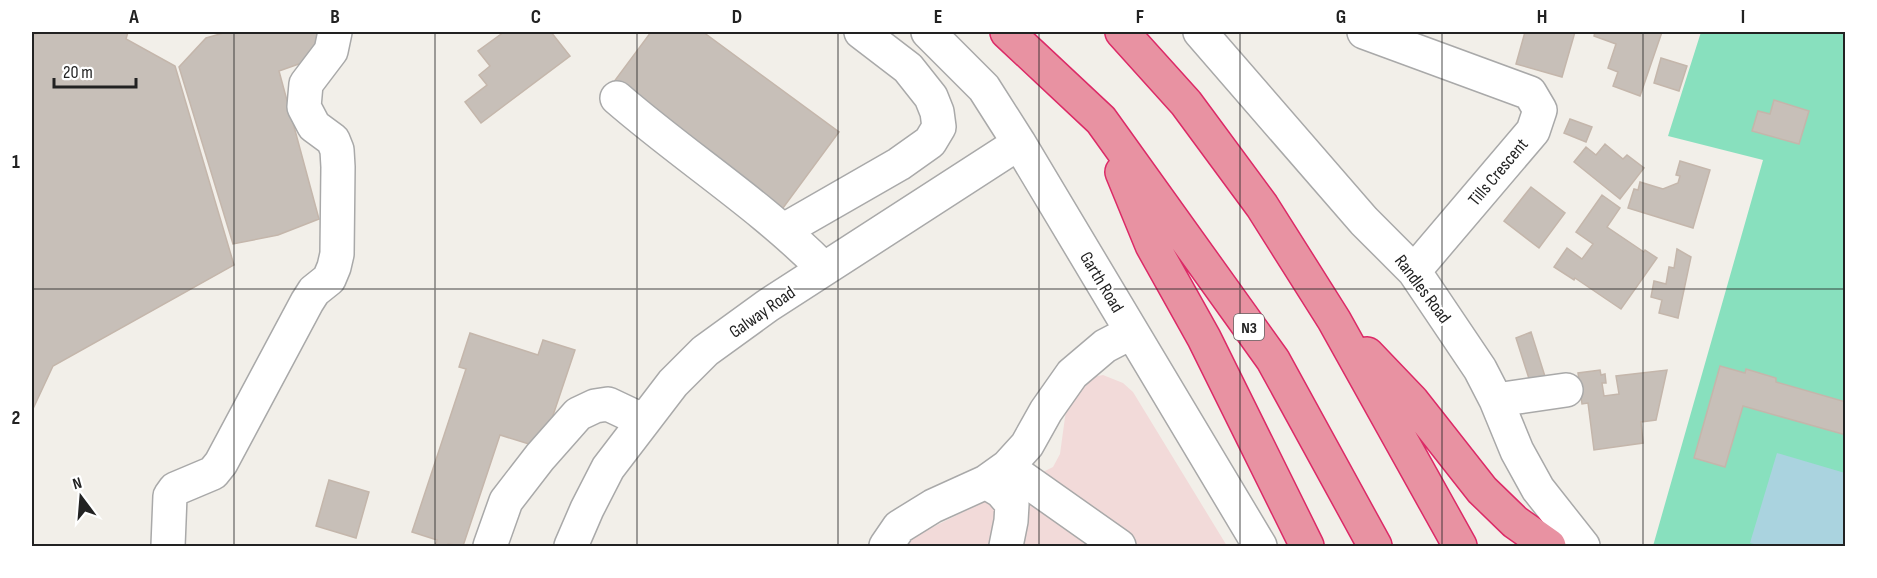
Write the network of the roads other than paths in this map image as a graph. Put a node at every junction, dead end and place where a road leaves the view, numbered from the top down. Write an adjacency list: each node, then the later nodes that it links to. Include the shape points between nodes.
1 (335, 32): 20 (street, via 331,51 306,84 304,107 314,126 333,141 337,150 334,267 329,279 307,302 221,463 213,473 175,489 170,496)
2 (861, 32): 11 (street, via 908,68 931,97 939,127 930,142 898,164)
3 (928, 32): 10 (street, Garth Road, via 984,88)
4 (1007, 32): 9 (highway, N3)
5 (1122, 32): 14 (highway, via 1186,103 1262,206)
6 (1200, 32): 13 (street, Randles Road, via 1364,221)
7 (1364, 32): 13 (street, Tills Crescent, via 1530,93 1540,110 1533,131)
8 (617, 98): 11 (street)
9 (1101, 120): 27 (highway, via 1152,245 1204,338); 28 (highway, N3, via 1273,360)
10 (1019, 143): 12 (street, Galway Road); 15 (street, Garth Road)
11 (784, 230): 12 (street)
12 (824, 269): 18 (street, Galway Road, via 705,351 673,383)
13 (1414, 271): 17 (street, Randles Road, via 1480,369)
14 (1334, 320): 29 (highway); 30 (highway, via 1412,401 1482,490 1515,522)
15 (1132, 332): 19 (street, via 1105,346 1072,374 1027,445); 26 (street, Garth Road)
16 (1566, 390): 17 (street)
17 (1496, 400): 31 (street, Randles Road, via 1538,489)
18 (644, 421): 21 (street, via 608,404 578,414 506,501); 22 (street, Galway Road, via 608,468)
19 (997, 474): 23 (street, via 899,527); 24 (street, via 1001,491 1012,504); 25 (street)
20 (168, 546)
21 (490, 546)
22 (571, 546)
23 (886, 546)
24 (1006, 546)
25 (1119, 546)
26 (1260, 546)
27 (1307, 546)
28 (1375, 546)
29 (1460, 546)
30 (1549, 546)
31 (1583, 546)

